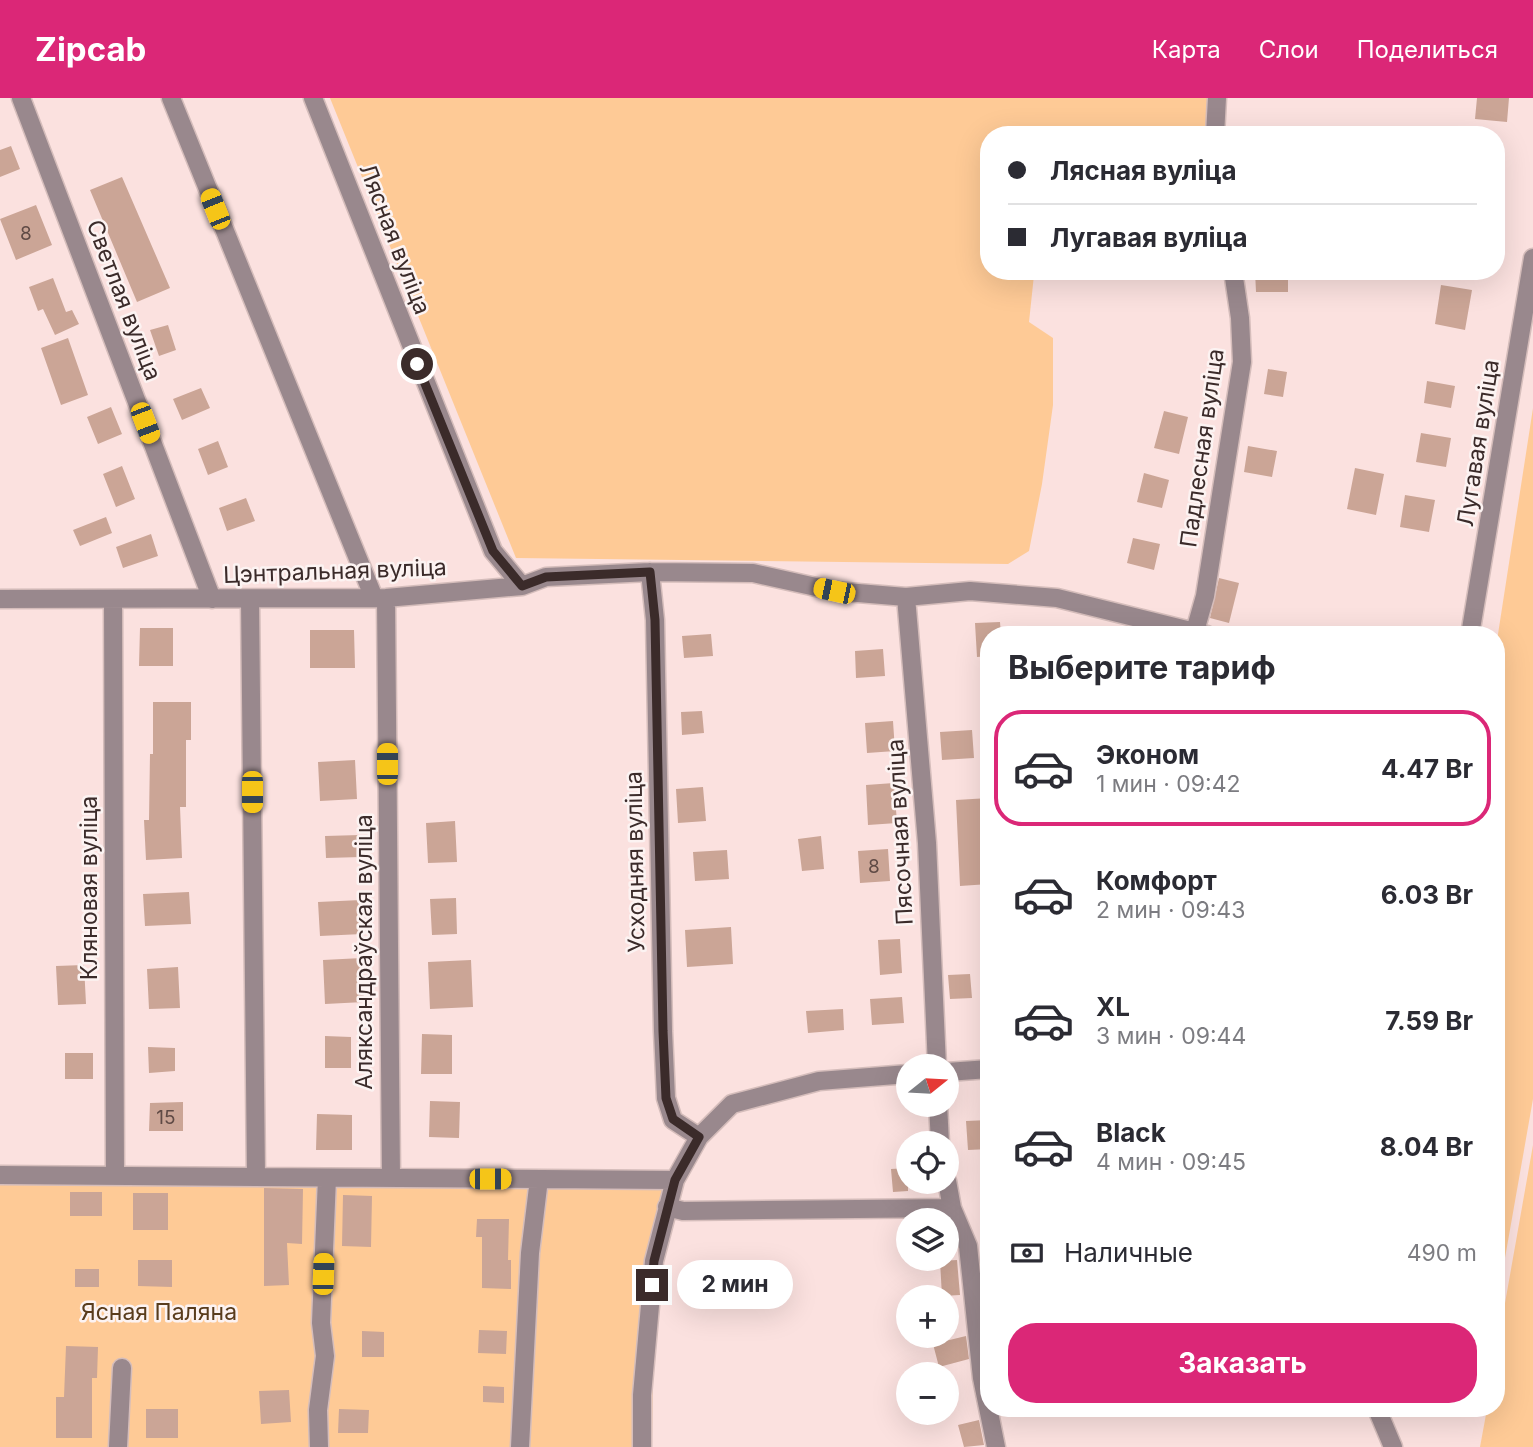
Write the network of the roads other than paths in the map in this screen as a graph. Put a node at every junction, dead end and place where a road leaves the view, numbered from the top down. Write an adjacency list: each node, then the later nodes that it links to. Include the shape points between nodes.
1 (21, 98): 14 (street, Светлая вуліца)
2 (171, 98): 11 (street)
3 (313, 98): 9 (street, Лясная вуліца, via 493,551)
4 (1217, 98): 5 (street)
5 (1215, 126)
6 (1533, 258): 18 (street, Лугавая вуліца)
7 (1234, 280): 17 (street, Падлесная вуліца, via 1242,362)
8 (650, 572): 9 (street, Цэнтральная вуліца, via 546,577); 10 (street, Цэнтральная вуліца, via 753,573 834,591); 23 (street, Усходняя вуліца, via 655,620 666,1098 673,1119)
9 (522, 586): 11 (street, Цэнтральная вуліца)
10 (906, 597): 16 (street, Цэнтральная вуліца, via 970,591 1057,598); 19 (street, Пясочная вуліца, via 927,843)
11 (380, 598): 15 (street, Цэнтральная вуліца); 28 (street, Аляксандраўская вуліца)
12 (0, 599): 13 (street, Цэнтральная вуліца)
13 (113, 599): 14 (street, Цэнтральная вуліца); 25 (street, Кляновая вуліца)
14 (212, 599): 15 (street, Цэнтральная вуліца)
15 (250, 599): 26 (street)
16 (1172, 626)
17 (1202, 626)
18 (1472, 626)
19 (936, 1054)
20 (980, 1070): 21 (street)
21 (959, 1071)
22 (896, 1075): 23 (street, via 819,1080 732,1104)
23 (699, 1137): 30 (street)
24 (0, 1175): 25 (street)
25 (115, 1176): 26 (street)
26 (256, 1177): 27 (street)
27 (327, 1178): 28 (street); 41 (street)
28 (391, 1178): 29 (street)
29 (539, 1179): 30 (street); 42 (street, via 530,1253)
30 (675, 1180): 32 (street)
31 (949, 1194): 33 (street)
32 (667, 1207): 34 (street, via 683,1211); 43 (street, via 654,1261)
33 (952, 1208)
34 (896, 1209)
35 (959, 1225): 36 (street, via 968,1246)
36 (980, 1359)
37 (122, 1368): 40 (street)
38 (990, 1417): 44 (street)
39 (1380, 1417): 45 (street)
40 (118, 1447)
41 (319, 1447)
42 (520, 1447)
43 (642, 1447)
44 (996, 1447)
45 (1393, 1447)

